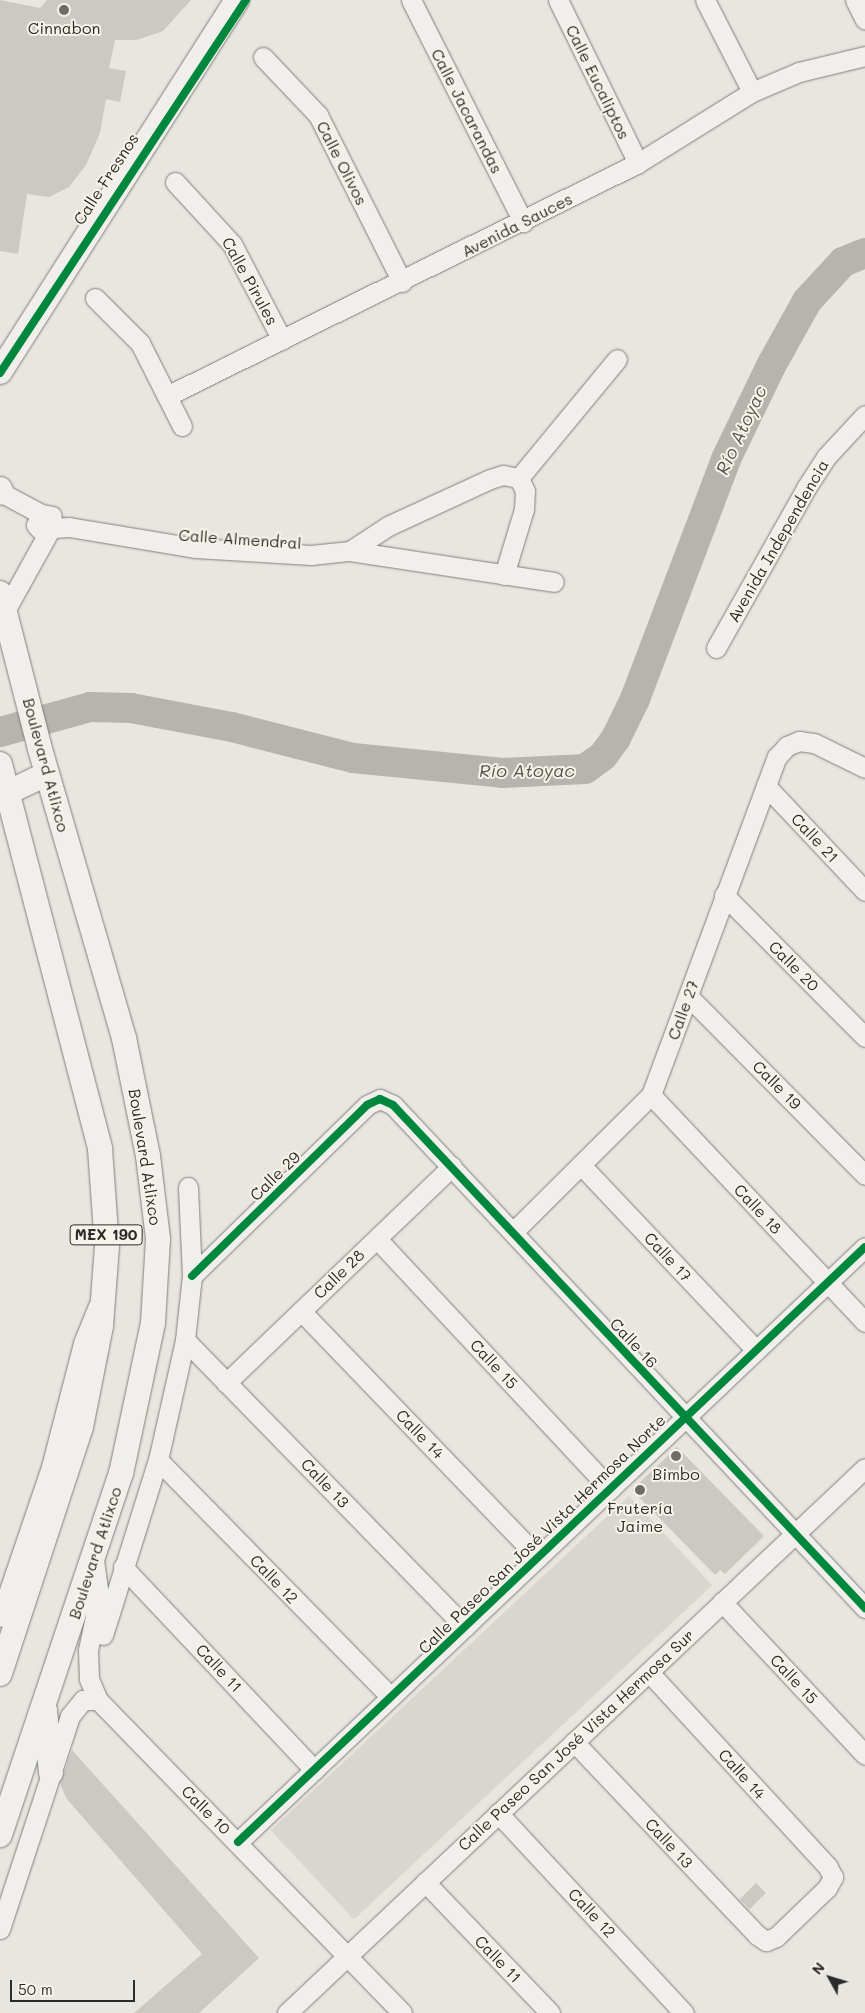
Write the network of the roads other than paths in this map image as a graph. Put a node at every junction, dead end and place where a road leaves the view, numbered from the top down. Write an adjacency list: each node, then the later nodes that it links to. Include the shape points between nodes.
1 (237, 0): 17 (main road, Calle Fresnos)
2 (411, 0): 12 (street, Calle Jacarandas)
3 (558, 0): 10 (street, Calle Eucaliptos)
4 (705, 0): 9 (street)
5 (855, 0): 6 (street)
6 (865, 20)
7 (865, 56): 9 (street, Avenida Sauces, via 799,72)
8 (263, 57): 13 (street, Calle Olivos, via 318,115)
9 (752, 92): 10 (street, Avenida Sauces)
10 (638, 163): 12 (street, Avenida Sauces)
11 (175, 182): 15 (street, Calle Pirules, via 232,244)
12 (523, 222): 13 (street, Avenida Sauces)
13 (402, 282): 15 (street, Avenida Sauces)
14 (95, 298): 18 (street, via 140,343)
15 (282, 340): 18 (street, Avenida Sauces)
16 (617, 359): 21 (street)
17 (0, 372)
18 (167, 396): 20 (street)
19 (865, 415): 28 (street, Avenida Independencia, via 826,457 806,488)
20 (182, 426)
21 (519, 478): 24 (street, via 503,475 490,479 394,523); 25 (street, via 525,492 524,509)
22 (1, 491): 23 (street, Calle Almendral)
23 (46, 521): 24 (street, Calle Almendral, via 196,548 311,556); 27 (street)
24 (350, 551): 25 (street, Calle Almendral)
25 (504, 575): 26 (street, Calle Almendral)
26 (554, 582)
27 (2, 602): 31 (main road, Boulevard Atlixco / MEX 190)
28 (716, 648)
29 (0, 764): 33 (main road, MEX 190)
30 (865, 768): 32 (street, Calle 27, via 814,743 800,741 787,746 777,757)
31 (47, 774): 33 (main road); 61 (main road, Boulevard Atlixco / MEX 190, via 124,1038 148,1156 158,1239 153,1322 142,1385 119,1481)
32 (766, 786): 34 (street, Calle 21); 35 (street, Calle 27)
33 (4, 794): 49 (main road, MEX 190, via 100,1149)
34 (865, 891)
35 (724, 895): 36 (street, Calle 27); 37 (street, Calle 20)
36 (688, 996): 38 (street, Calle 27); 42 (street, Calle 19)
37 (865, 1037)
38 (651, 1095): 40 (street, Calle 27); 48 (street, Calle 18)
39 (380, 1099): 41 (street, Calle 16, via 393,1105); 47 (street, Calle 29, via 367,1105)
40 (581, 1165): 44 (street, Calle 27); 53 (street, Calle 17)
41 (452, 1166): 44 (street, Calle 16); 45 (street, Calle 28)
42 (865, 1175)
43 (188, 1187): 47 (street)
44 (513, 1232): 55 (street, Calle 16)
45 (377, 1238): 50 (street, Calle 28); 58 (street, Calle 15)
46 (865, 1247): 48 (street, Calle Paseo San José Vista Hermosa Norte)
47 (192, 1276): 52 (street)
48 (828, 1282): 51 (street, Calle 18); 53 (street, Calle Paseo San José Vista Hermosa Norte)
49 (105, 1286): 65 (street, via 83,1343 51,1467); 68 (main road, MEX 190, via 81,1427)
50 (301, 1311): 54 (street, Calle 28); 60 (street, Calle 14)
51 (865, 1322)
52 (185, 1340): 54 (street, Calle 13); 56 (street)
53 (756, 1350): 55 (street, Calle Paseo San José Vista Hermosa Norte)
54 (226, 1383): 66 (street, Calle 13)
55 (684, 1418): 58 (street, Calle Paseo San José Vista Hermosa Norte); 59 (street, Calle 16)
56 (158, 1460): 62 (street); 69 (street, Calle 12)
57 (865, 1468): 59 (street, Calle Paseo San José Vista Hermosa Sur)
58 (610, 1488): 60 (street, Calle Paseo San José Vista Hermosa Norte)
59 (794, 1534): 63 (street, Calle Paseo San José Vista Hermosa Sur); 64 (street, Calle 16)
60 (538, 1557): 66 (street, Calle Paseo San José Vista Hermosa Norte)
61 (94, 1560): 70 (street, via 99,1597 88,1650 89,1678); 71 (main road, Boulevard Atlixco / MEX 190)
62 (123, 1567): 70 (street, via 99,1649); 74 (street, Calle 11)
63 (722, 1602): 67 (street, Calle Paseo San José Vista Hermosa Sur); 73 (street, Calle 15)
64 (865, 1608)
65 (0, 1617)
66 (465, 1627): 69 (street, Calle Paseo San José Vista Hermosa Norte)
67 (649, 1672): 72 (street, Calle Paseo San José Vista Hermosa Sur); 81 (street, Calle 14, via 828,1867 833,1877 827,1888 776,1937)
68 (0, 1674)
69 (391, 1697): 74 (street, Calle Paseo San José Vista Hermosa Norte)
70 (98, 1700): 75 (street, via 83,1700 75,1706); 78 (street, Calle 10)
71 (44, 1702): 75 (main road); 77 (main road, Boulevard Atlixco / MEX 190)
72 (574, 1742): 76 (street, Calle Paseo San José Vista Hermosa Sur); 81 (street, Calle 13)
73 (865, 1755)
74 (314, 1770): 78 (street, Calle Paseo San José Vista Hermosa Norte)
75 (51, 1773): 80 (street)
76 (498, 1814): 79 (street, Calle Paseo San José Vista Hermosa Sur); 86 (street, Calle 12)
77 (0, 1835)
78 (238, 1842): 82 (street, Calle 10)
79 (425, 1882): 82 (street, Calle Paseo San José Vista Hermosa Sur); 85 (street, Calle 11)
80 (0, 1929)
81 (766, 1941)
82 (348, 1955): 83 (street, Calle Paseo San José Vista Hermosa Sur); 84 (street, Calle 10)
83 (287, 2013)
84 (402, 2013)
85 (550, 2013)
86 (684, 2013)

